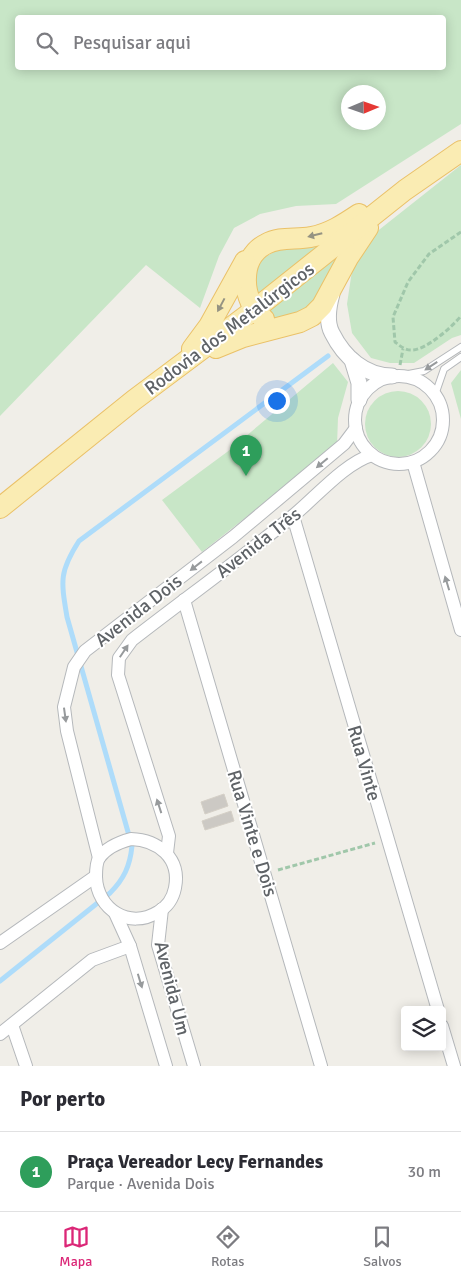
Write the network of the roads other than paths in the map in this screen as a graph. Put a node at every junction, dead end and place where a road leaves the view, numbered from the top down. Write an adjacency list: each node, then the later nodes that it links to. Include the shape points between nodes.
1 (461, 152): 2 (main road, Rodovia dos Metalúrgicos)
2 (406, 190): 3 (main road, one-way to 3, via 320,235 276,240); 4 (main road, via 366,232); 5 (main road, Rodovia dos Metalúrgicos)
3 (257, 250): 5 (main road, via 245,281); 11 (main road, one-way to 11, via 241,266 209,326)
4 (336, 279): 6 (main road, via 316,311 307,319); 7 (street, via 329,306)
5 (254, 310): 6 (main road, via 262,319); 11 (main road, Rodovia dos Metalúrgicos)
6 (289, 325): 7 (street, via 311,325); 11 (main road, via 243,337)
7 (331, 332): 10 (street)
8 (461, 347): 12 (lane, one-way to 12, via 424,370)
9 (461, 357): 13 (lane, via 444,369)
10 (352, 359): 12 (street, via 371,374); 14 (street, via 359,383)
11 (175, 370): 18 (main road, Rodovia dos Metalúrgicos)
12 (395, 376): 13 (street, via 419,381); 14 (street, via 370,387)
13 (435, 395): 17 (street, via 442,428 432,449)
14 (359, 400): 15 (street)
15 (356, 428): 16 (street); 23 (street, Avenida Dois, one-way to 23, via 344,444 233,537 85,651 74,667 64,707 67,731)
16 (372, 455): 17 (street, via 391,464); 19 (street, Avenida Três, via 351,466)
17 (412, 462): 21 (street, one-way to 17)
18 (0, 508)
19 (293, 516): 20 (street, Avenida Três); 29 (street, Rua Vinte)
20 (184, 600): 22 (street, Avenida Três, one-way to 20, via 169,836 118,675 119,658 132,640); 36 (street, Rua Vinte e Dois)
21 (461, 630)
22 (167, 853): 23 (street, via 157,844 131,838 119,842); 25 (street, via 176,882 169,902)
23 (99, 858): 24 (street)
24 (96, 876): 26 (street, via 100,896); 27 (street)
25 (162, 910): 26 (street, via 139,919); 35 (street, Avenida Um, via 158,945)
26 (115, 913): 28 (street, Avenida Um)
27 (0, 943)
28 (130, 946): 30 (street, via 92,960); 34 (street, Avenida Um, one-way to 34)
29 (437, 1006)
30 (12, 1025): 31 (street); 33 (street)
31 (0, 1034)
32 (446, 1039): 37 (street)
33 (26, 1066)
34 (166, 1066)
35 (194, 1066)
36 (322, 1066)
37 (454, 1066)

